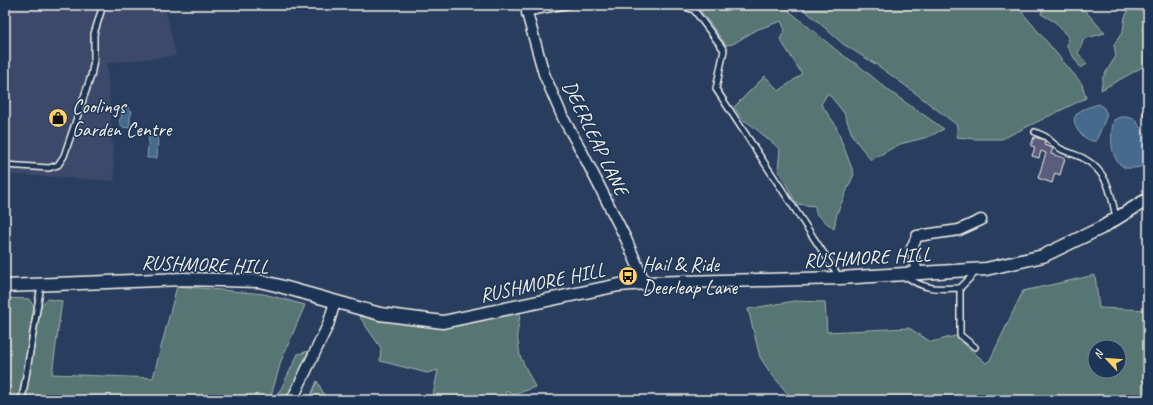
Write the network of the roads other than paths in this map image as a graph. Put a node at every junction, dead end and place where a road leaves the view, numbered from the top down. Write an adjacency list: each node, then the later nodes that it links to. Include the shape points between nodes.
1 (102, 5): 6 (lane, via 94,34 91,76 64,156 58,165 49,168)
2 (570, 5): 4 (lane)
3 (679, 5): 13 (lane, via 694,10 724,50 716,89)
4 (527, 9): 14 (street, DEERLEAP LANE, via 544,74 563,118 626,240)
5 (1035, 132): 8 (lane, via 1045,136 1052,144 1063,150 1085,159 1100,171 1112,197)
6 (5, 165)
7 (1148, 199): 8 (street, RUSHMORE HILL)
8 (1116, 219): 10 (street, RUSHMORE HILL, via 1044,256)
9 (981, 220): 12 (street, via 959,230 917,236 912,248)
10 (978, 270): 12 (street, RUSHMORE HILL); 17 (lane)
11 (903, 274): 12 (street, RUSHMORE HILL); 13 (street, RUSHMORE HILL); 17 (lane, via 919,285)
12 (917, 274)
13 (840, 278): 14 (street, RUSHMORE HILL)
14 (645, 283): 18 (street, RUSHMORE HILL, via 443,322 380,314)
15 (41, 285): 16 (street, RUSHMORE HILL); 18 (street, RUSHMORE HILL, via 183,279 259,281); 20 (lane)
16 (5, 286)
17 (960, 288): 19 (lane, via 960,335)
18 (335, 302): 21 (street, via 328,325)
19 (975, 347)
20 (22, 400)
21 (292, 400)

